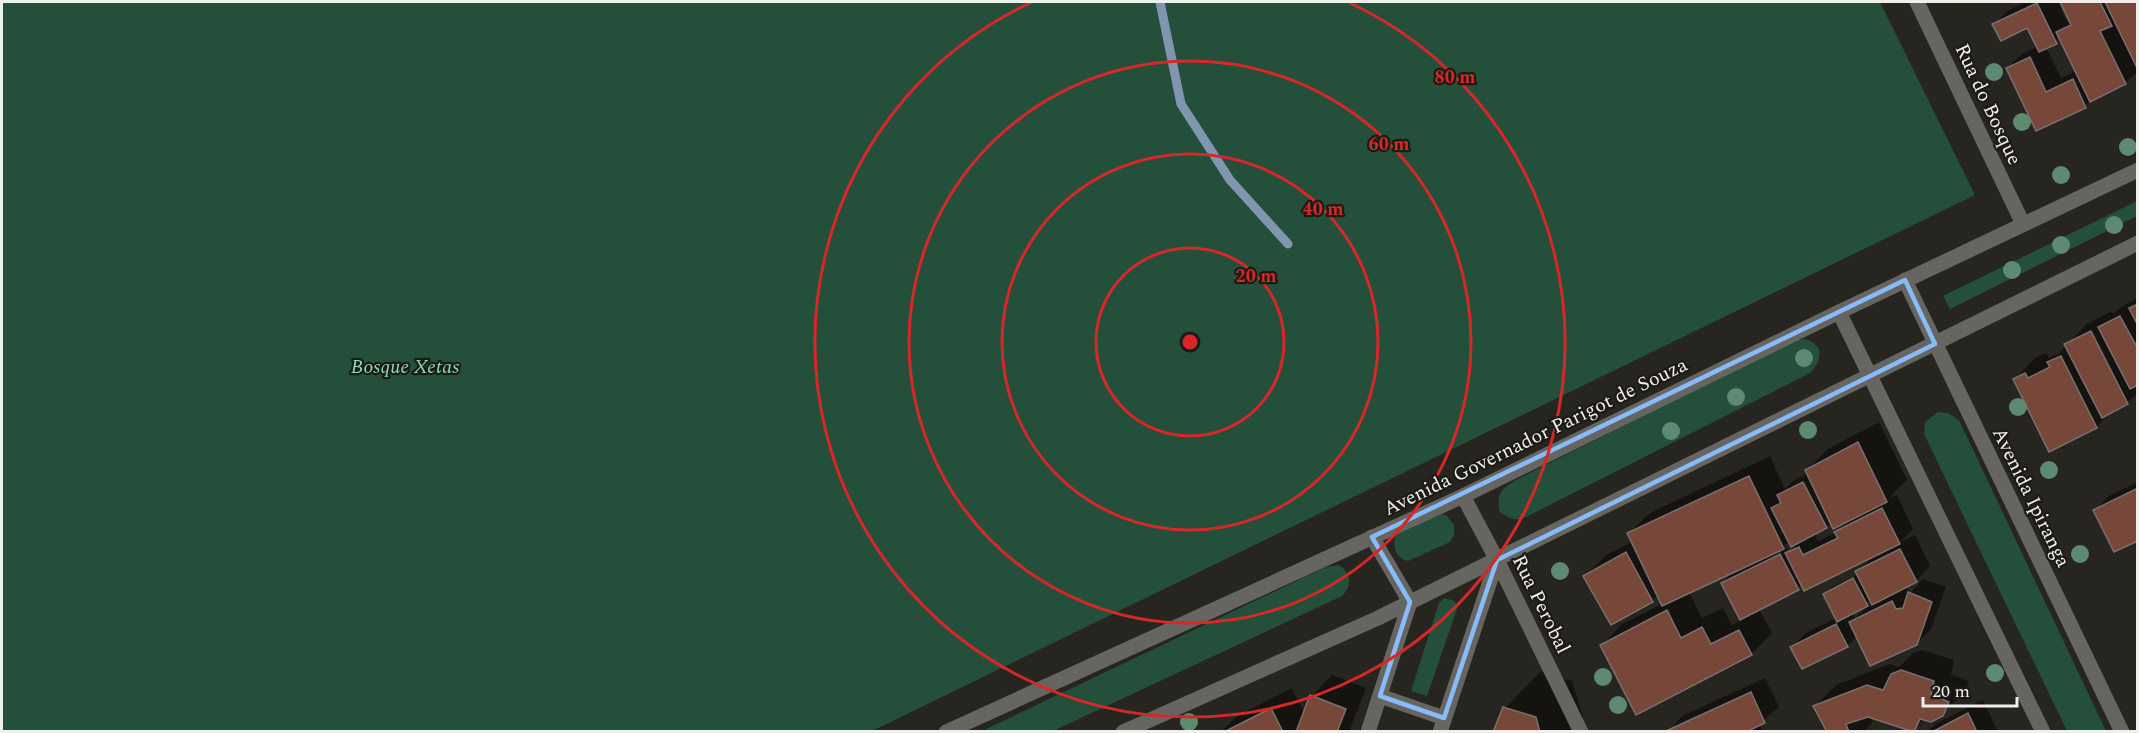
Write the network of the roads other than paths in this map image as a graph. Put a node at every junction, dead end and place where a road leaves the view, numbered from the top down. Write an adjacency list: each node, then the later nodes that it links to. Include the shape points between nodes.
1 (1917, 2): 3 (street, Rua do Bosque)
2 (2138, 170): 3 (street, Avenida Governador Parigot de Souza)
3 (2023, 224): 5 (street, Avenida Governador Parigot de Souza)
4 (2138, 243): 7 (street)
5 (1905, 280): 6 (street, Avenida Governador Parigot de Souza); 7 (street, Avenida Ipiranga)
6 (1839, 312): 8 (street); 9 (street, Avenida Governador Parigot de Souza)
7 (1935, 344): 8 (street); 20 (street, Avenida Ipiranga)
8 (1870, 376): 11 (street); 19 (street)
9 (1463, 496): 10 (street, Avenida Governador Parigot de Souza); 11 (street, Rua Perobal)
10 (1372, 537): 12 (street); 15 (street, Avenida Governador Parigot de Souza)
11 (1497, 561): 12 (street); 14 (street); 18 (street, Rua Perobal)
12 (1410, 602): 13 (street); 16 (street)
13 (1380, 696): 14 (street); 17 (street)
14 (1442, 725)
15 (946, 732)
16 (1124, 732)
17 (1368, 732)
18 (1581, 732)
19 (2043, 732)
20 (2122, 732)

